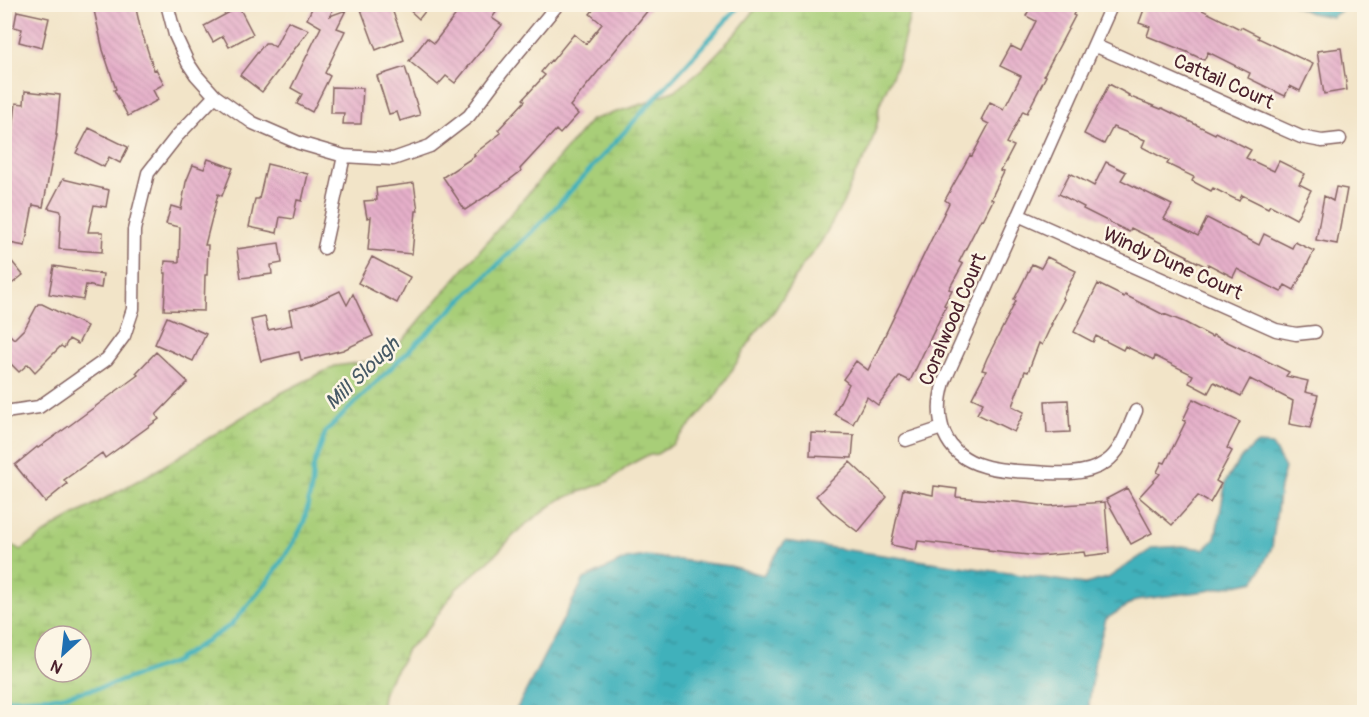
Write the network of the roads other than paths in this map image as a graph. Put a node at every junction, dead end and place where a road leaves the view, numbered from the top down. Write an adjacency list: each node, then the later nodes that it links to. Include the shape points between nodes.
1 (166, 4): 5 (street, via 188,63)
2 (558, 4): 7 (street, via 469,116 430,146 393,159)
3 (1112, 4): 4 (street, Coralwood Court)
4 (1094, 45): 6 (street, Cattail Court, via 1311,140); 8 (street, Coralwood Court)
5 (215, 96): 7 (street, via 253,123 299,143); 11 (street, via 147,173 134,230 133,309 124,336 107,359 39,407)
6 (1341, 139)
7 (344, 156): 9 (street)
8 (1018, 215): 10 (street, Windy Dune Court, via 1276,330); 13 (street, Coralwood Court, via 944,382 939,411)
9 (324, 248)
10 (1315, 332)
11 (5, 411)
12 (1137, 411): 13 (street, Coralwood Court, via 1111,458 1077,472 983,466 958,453)
13 (942, 428): 14 (street)
14 (906, 440)

